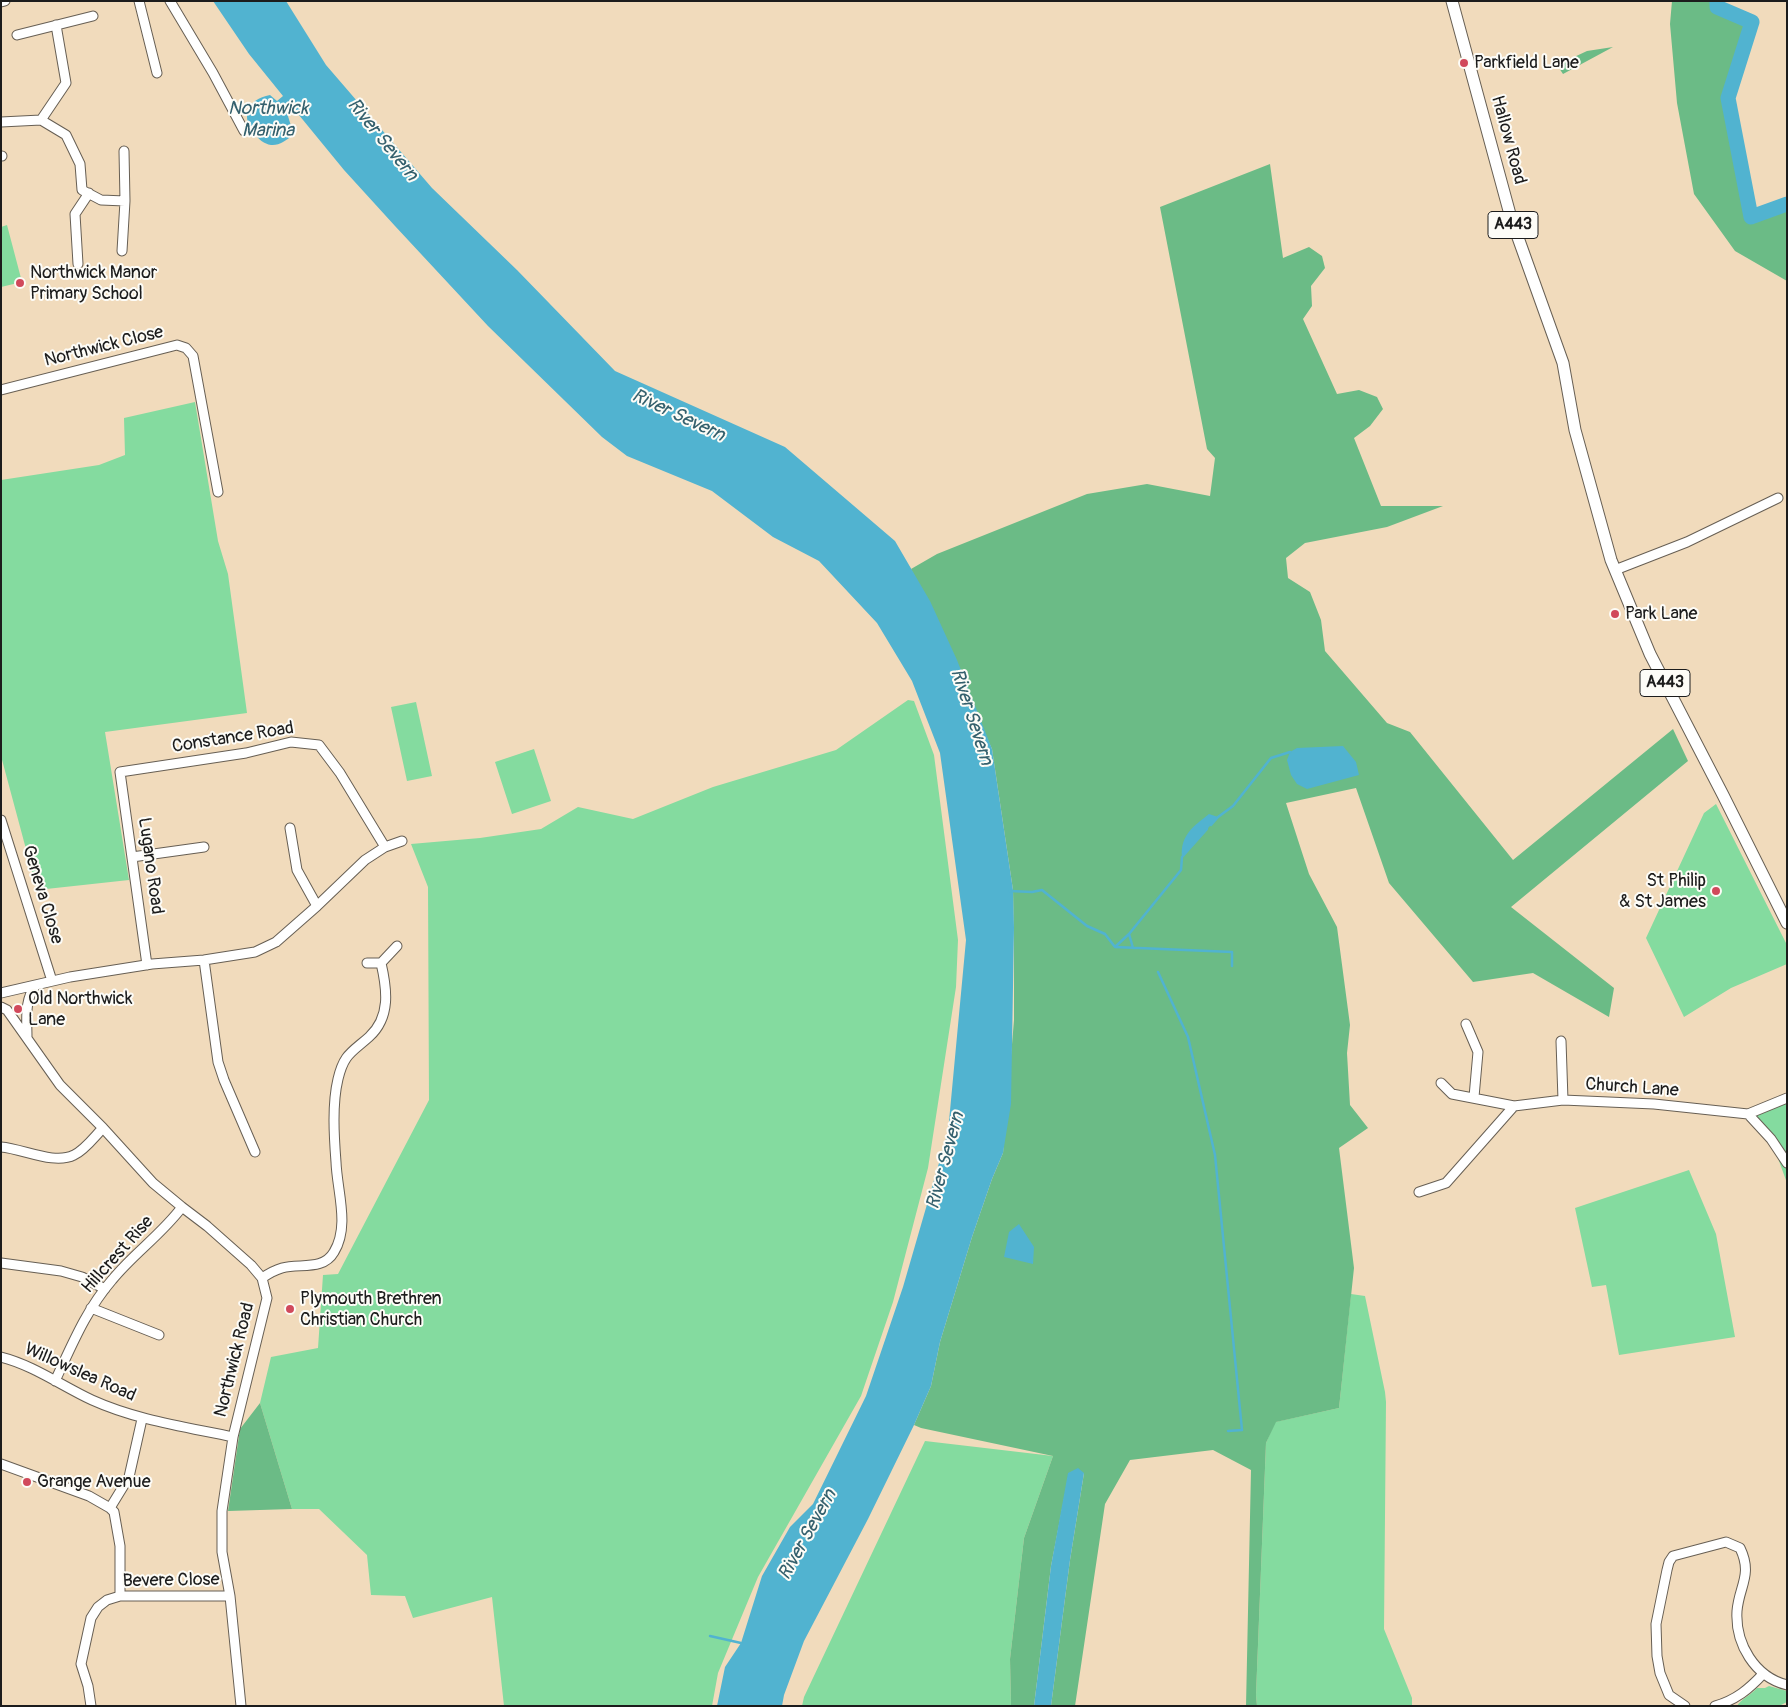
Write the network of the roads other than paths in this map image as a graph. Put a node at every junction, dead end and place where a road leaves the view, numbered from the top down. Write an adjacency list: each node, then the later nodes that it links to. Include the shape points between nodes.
1 (5, 1): 5 (street)
2 (139, 1): 9 (street)
3 (170, 1): 12 (street)
4 (1452, 1): 21 (main road, Hallow Road / A443, via 1511,218 1563,364 1575,430)
5 (1, 2)
6 (93, 16): 7 (street)
7 (56, 25): 8 (street); 10 (street, via 66,82)
8 (17, 35)
9 (157, 74)
10 (42, 120): 11 (street); 14 (street, via 66,135 80,164 82,190)
11 (1, 122)
12 (244, 131)
13 (124, 152): 15 (street)
14 (89, 194): 15 (street, via 101,200); 17 (street, via 75,214)
15 (125, 201): 16 (street)
16 (122, 251)
17 (78, 264)
18 (1, 390): 19 (street, Northwick Close, via 177,345 186,348 193,356)
19 (218, 492)
20 (1778, 498): 21 (street, via 1687,542)
21 (1615, 570): 30 (main road, A443, via 1650,654)
22 (120, 772): 27 (street, Constance Road, via 246,753 291,742 319,745); 28 (street, Lugano Road)
23 (1, 820): 36 (street, Geneva Close)
24 (290, 828): 29 (street, via 297,870)
25 (402, 840): 27 (street)
26 (204, 847): 28 (street)
27 (385, 847): 29 (street, via 365,860)
28 (132, 857): 35 (street, Lugano Road)
29 (317, 906): 32 (street, via 275,943 255,952)
30 (1787, 923)
31 (397, 946): 34 (street)
32 (204, 960): 35 (street); 51 (street, via 218,1062)
33 (367, 963): 34 (street)
34 (381, 963): 56 (street, via 386,985 383,1017 379,1026 344,1060 338,1080 334,1121 341,1214 338,1244 325,1262 282,1268)
35 (147, 965): 36 (street)
36 (52, 981): 37 (street)
37 (36, 985): 38 (street); 41 (street, via 29,994)
38 (1, 992)
39 (1, 1007): 41 (street, via 7,1010)
40 (1466, 1024): 44 (street, via 1478,1052)
41 (27, 1038): 49 (street, via 60,1085)
42 (1561, 1041): 46 (street)
43 (1441, 1083): 44 (street, Church Lane, via 1452,1094)
44 (1474, 1097): 47 (street, Church Lane)
45 (1787, 1098): 48 (street, Church Lane)
46 (1563, 1100): 47 (street, Church Lane); 48 (street, Church Lane, via 1654,1104)
47 (1514, 1106): 53 (street, via 1446,1183)
48 (1748, 1114): 52 (street)
49 (103, 1128): 50 (street, via 76,1154 63,1159); 54 (street)
50 (1, 1147)
51 (255, 1152)
52 (1787, 1163)
53 (1419, 1192)
54 (182, 1208): 56 (street, via 207,1226); 57 (street, Hillcrest Rise)
55 (1, 1263): 57 (street, via 61,1271)
56 (262, 1278): 63 (street, Northwick Road, via 266,1305)
57 (105, 1288): 58 (street, Hillcrest Rise)
58 (91, 1308): 59 (street); 61 (street, Hillcrest Rise)
59 (160, 1335)
60 (1, 1356): 61 (street, Willowslea Road)
61 (56, 1381): 62 (street, Willowslea Road, via 92,1400)
62 (142, 1418): 63 (street, Willowslea Road); 65 (street, via 129,1477)
63 (233, 1437): 67 (street, Northwick Road, via 222,1511 222,1552)
64 (1, 1464): 65 (street, via 89,1496)
65 (110, 1508): 66 (street, via 114,1512 120,1546)
66 (120, 1596): 67 (street, Bevere Close); 70 (street, Bevere Close, via 107,1600 91,1618 81,1664)
67 (230, 1596): 71 (street, Northwick Road)
68 (1763, 1674): 69 (street); 72 (street, via 1747,1655 1738,1627 1737,1610 1746,1568 1740,1548 1726,1542 1673,1556 1666,1570 1656,1624 1657,1656 1669,1695); 73 (street, via 1736,1698)
69 (1787, 1685)
70 (91, 1706)
71 (241, 1706)
72 (1685, 1706)
73 (1715, 1706)

